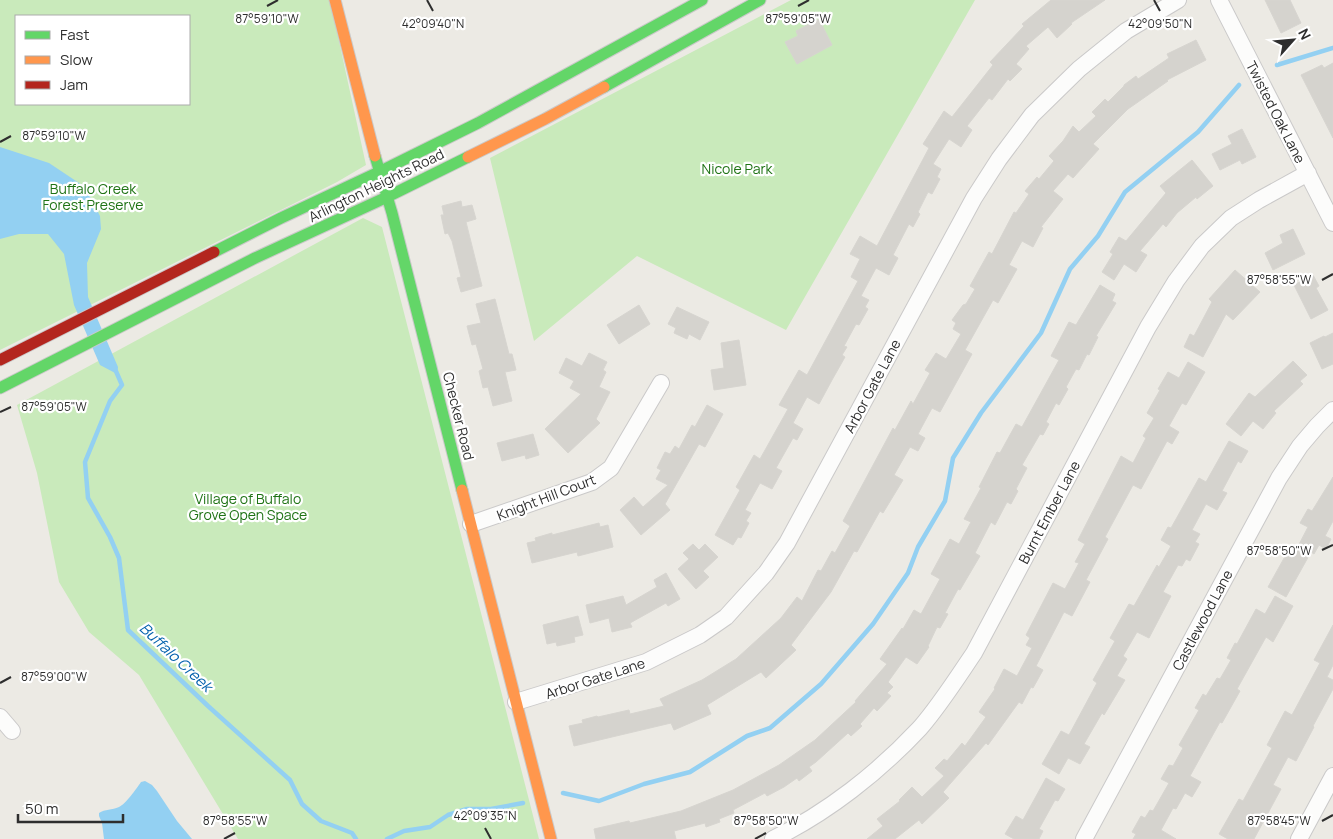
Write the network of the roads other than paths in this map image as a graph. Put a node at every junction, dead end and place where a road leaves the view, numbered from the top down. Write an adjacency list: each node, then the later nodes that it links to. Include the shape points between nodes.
1 (335, 0): 6 (main road, Checker Road)
2 (702, 0): 6 (main road, Arlington Heights Road, via 478,123)
3 (760, 0): 8 (main road, Arlington Heights Road, via 640,68)
4 (1178, 0): 15 (street, Arbor Gate Lane, via 1126,31 1079,69 1032,115 999,159 969,207 787,543 766,573 726,617 700,635 646,662)
5 (1219, 0): 7 (street, Twisted Oak Lane)
6 (379, 172): 8 (main road, Checker Road); 10 (main road, Arlington Heights Road, via 280,218)
7 (1308, 173): 9 (street, Twisted Oak Lane); 20 (street, Burnt Ember Lane, via 1231,218 1202,246 1176,281 1148,327 974,653 920,727 839,800)
8 (387, 197): 12 (main road, Arlington Heights Road, via 255,258); 14 (main road, Checker Road)
9 (1333, 223)
10 (0, 360)
11 (660, 384): 14 (street, Knight Hill Court, via 611,468 592,482)
12 (0, 388)
13 (1333, 410): 21 (street, Castlewood Lane, via 1300,446 1279,478)
14 (471, 524): 15 (main road, Checker Road)
15 (516, 702): 19 (main road, Checker Road)
16 (0, 717): 17 (street)
17 (12, 731)
18 (1333, 776): 22 (street)
19 (551, 839)
20 (773, 839)
21 (1084, 839)
22 (1299, 839)

